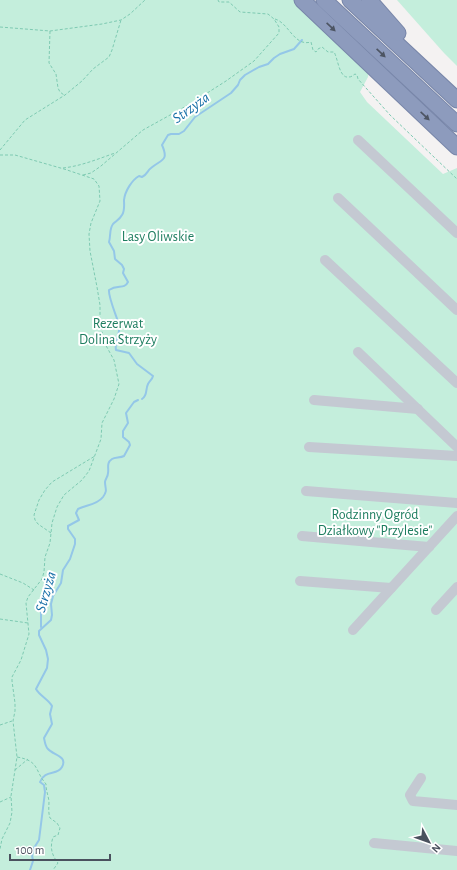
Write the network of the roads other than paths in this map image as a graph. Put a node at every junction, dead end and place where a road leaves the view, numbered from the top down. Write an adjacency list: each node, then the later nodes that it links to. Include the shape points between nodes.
1 (302, 0): 8 (highway, one-way to 8)
2 (324, 0): 6 (highway, one-way to 6)
3 (350, 0): 5 (highway)
4 (369, 0): 5 (highway)
5 (457, 100)
6 (457, 124)
7 (358, 140): 10 (lane)
8 (457, 147)
9 (338, 198): 12 (lane)
10 (457, 233)
11 (325, 260): 14 (lane)
12 (457, 310)
13 (358, 352): 16 (lane)
14 (457, 383)
15 (314, 400): 16 (lane)
16 (418, 409): 18 (lane)
17 (309, 447): 19 (lane)
18 (457, 447)
19 (457, 456)
20 (306, 491): 21 (lane)
21 (457, 503)
22 (457, 516): 24 (lane)
23 (302, 536): 24 (lane)
24 (429, 547): 27 (lane)
25 (300, 581): 27 (lane)
26 (457, 587): 28 (lane)
27 (391, 588): 29 (lane)
28 (436, 610)
29 (353, 630)
30 (421, 778): 31 (lane, via 410,795 413,801)
31 (457, 805)
32 (374, 843): 33 (lane)
33 (457, 851)

